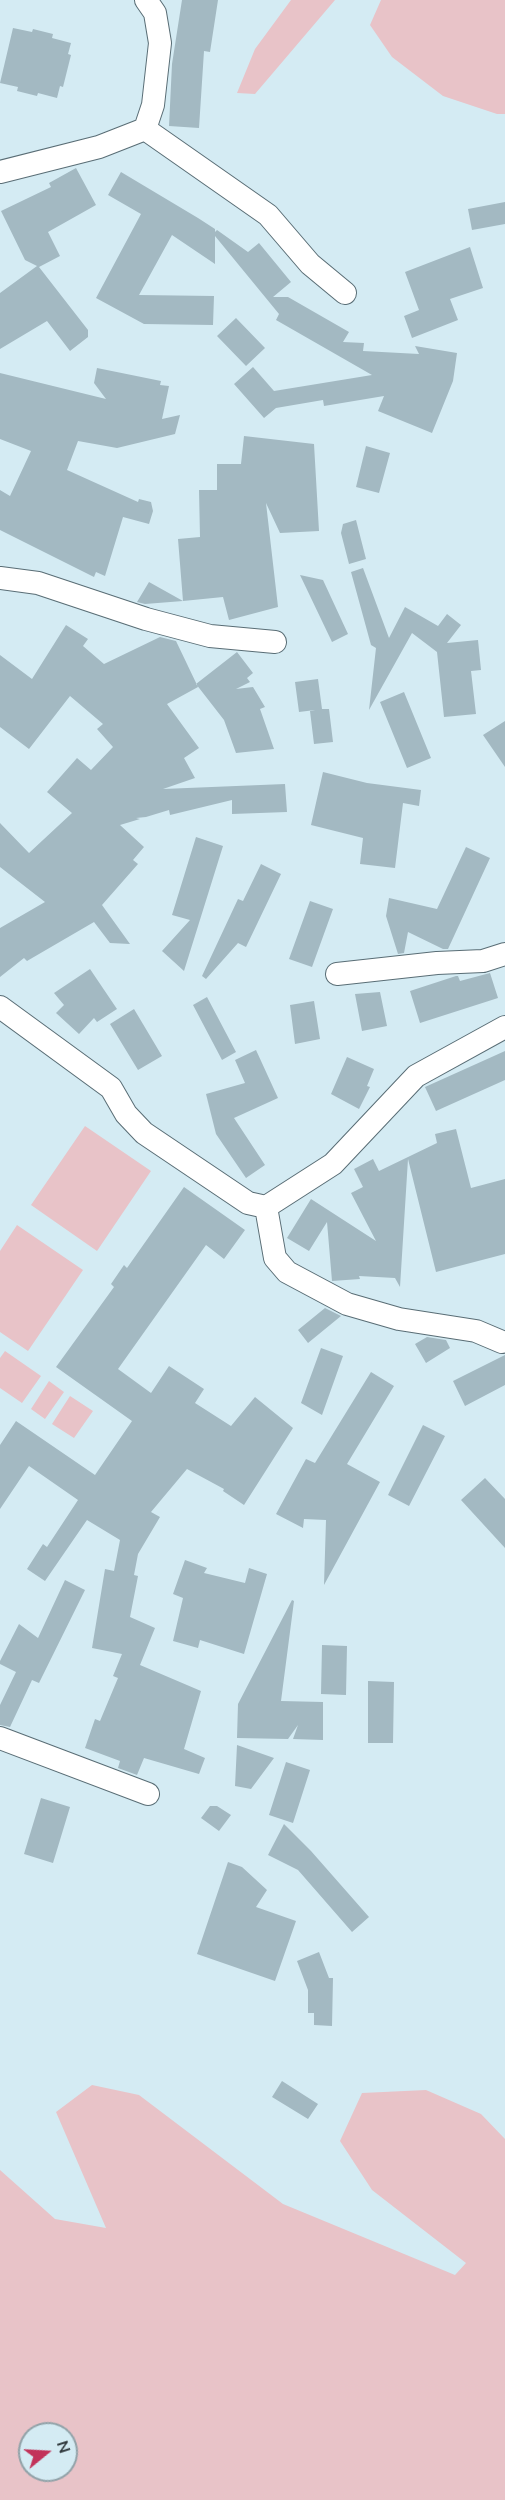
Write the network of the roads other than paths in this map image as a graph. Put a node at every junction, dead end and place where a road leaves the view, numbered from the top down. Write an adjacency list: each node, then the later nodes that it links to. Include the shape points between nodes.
1 (147, 0): 2 (street, via 155,13 160,43 153,105)
2 (145, 129): 3 (street, via 99,147); 4 (street, via 268,215 310,264)
3 (0, 172)
4 (345, 293)
5 (0, 578): 6 (street, via 38,583 210,636)
6 (275, 642)
7 (505, 954): 8 (street, via 483,961)
8 (337, 974)
9 (0, 1007): 11 (street, via 111,1088 126,1114 144,1133 248,1203)
10 (505, 1027): 11 (street, via 416,1076 333,1164)
11 (266, 1207): 12 (street, via 275,1258 287,1272 347,1304 399,1319 476,1331)
12 (502, 1341)
13 (0, 1738): 14 (street)
14 (148, 1794)

